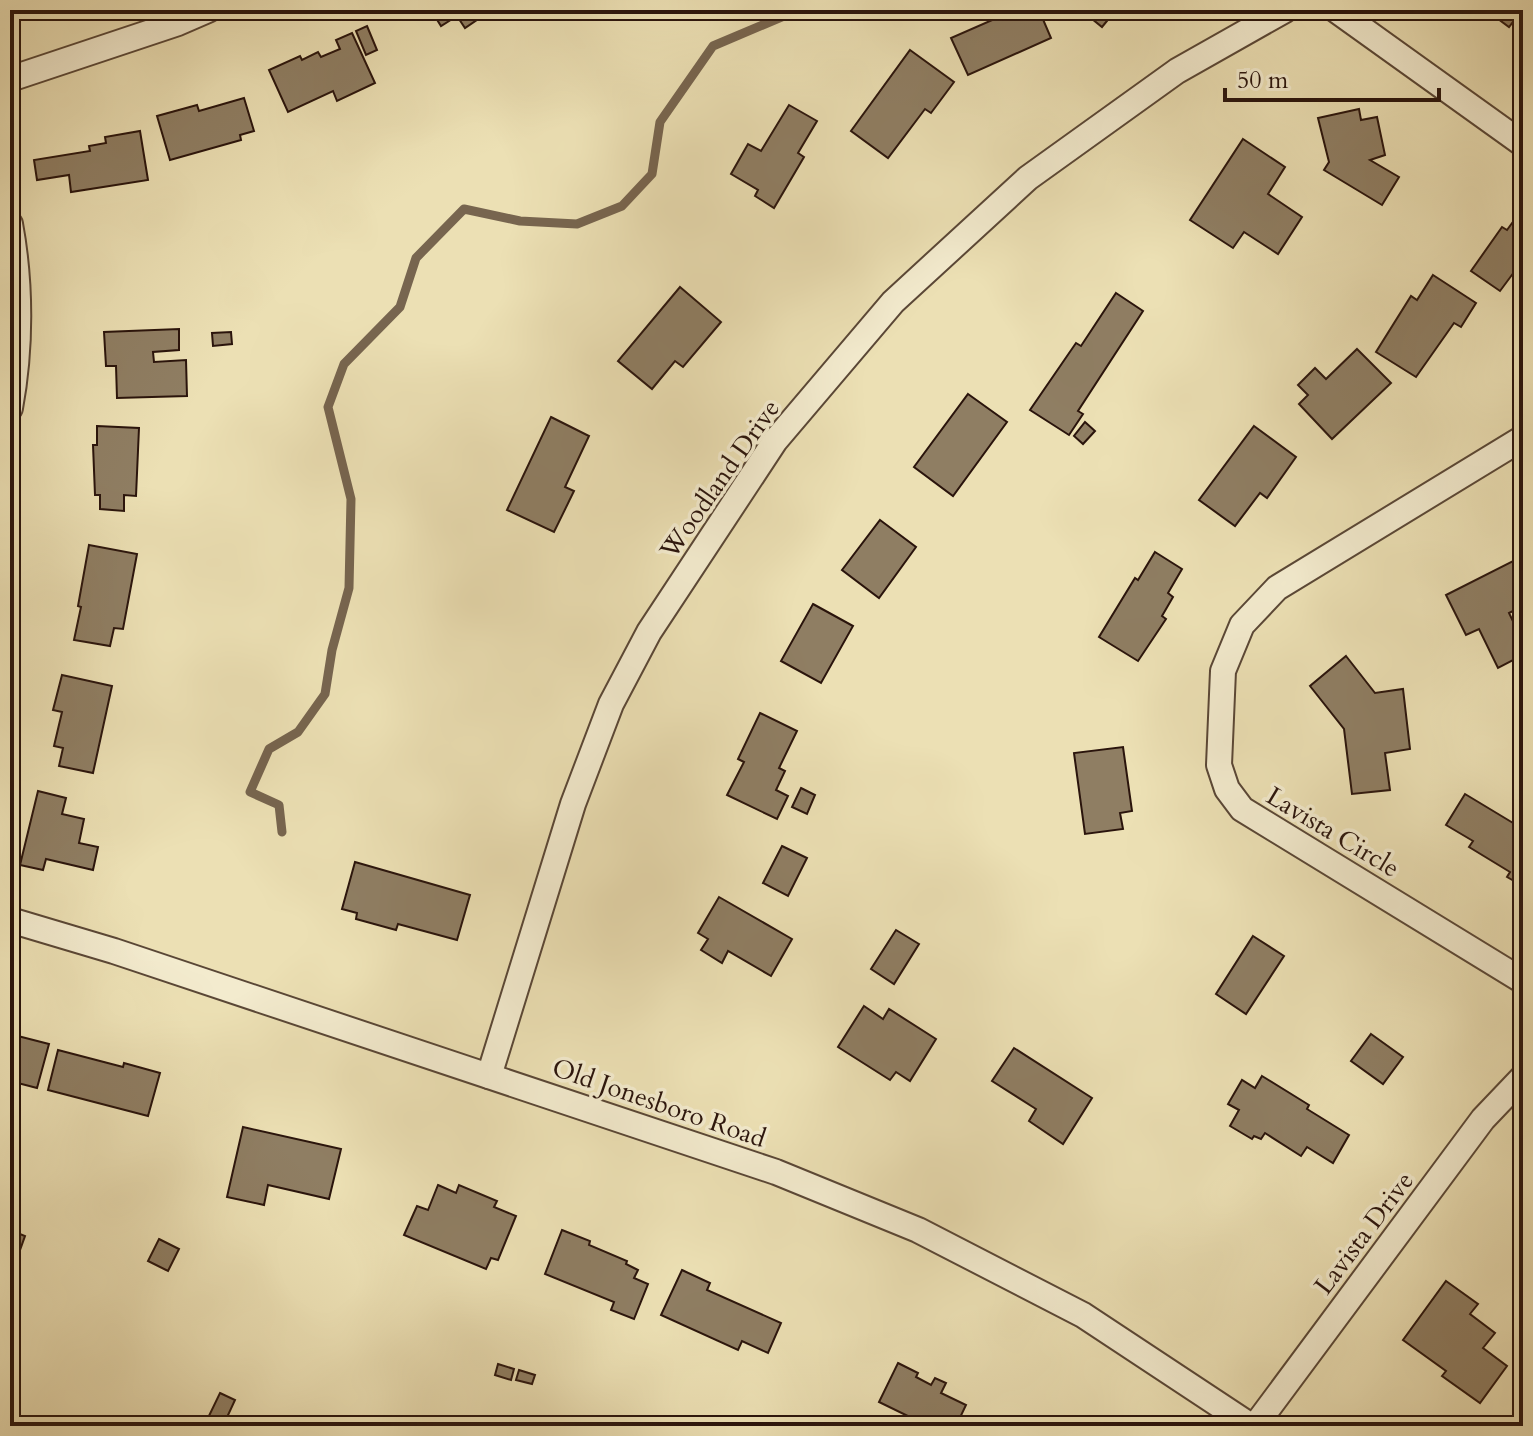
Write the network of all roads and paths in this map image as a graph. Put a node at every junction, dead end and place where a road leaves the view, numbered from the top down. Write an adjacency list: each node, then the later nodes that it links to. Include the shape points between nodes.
1 (208, 10): 4 (street)
2 (1285, 10): 11 (street, Woodland Drive, via 1177,71 1028,178 893,302 775,441 649,632 611,704 573,804)
3 (1336, 10): 5 (street)
4 (10, 79)
5 (1523, 144)
6 (10, 224): 7 (street, via 18,369)
7 (10, 408)
8 (1523, 438): 10 (street, Lavista Circle, via 1277,588 1242,625 1223,671 1219,765 1227,789 1242,809)
9 (10, 920): 11 (street, Old Jonesboro Road)
10 (1523, 981)
11 (489, 1076): 13 (street, Old Jonesboro Road, via 776,1172 918,1230 1083,1315)
12 (1523, 1077): 13 (street, Lavista Drive, via 1483,1119)
13 (1253, 1426)

